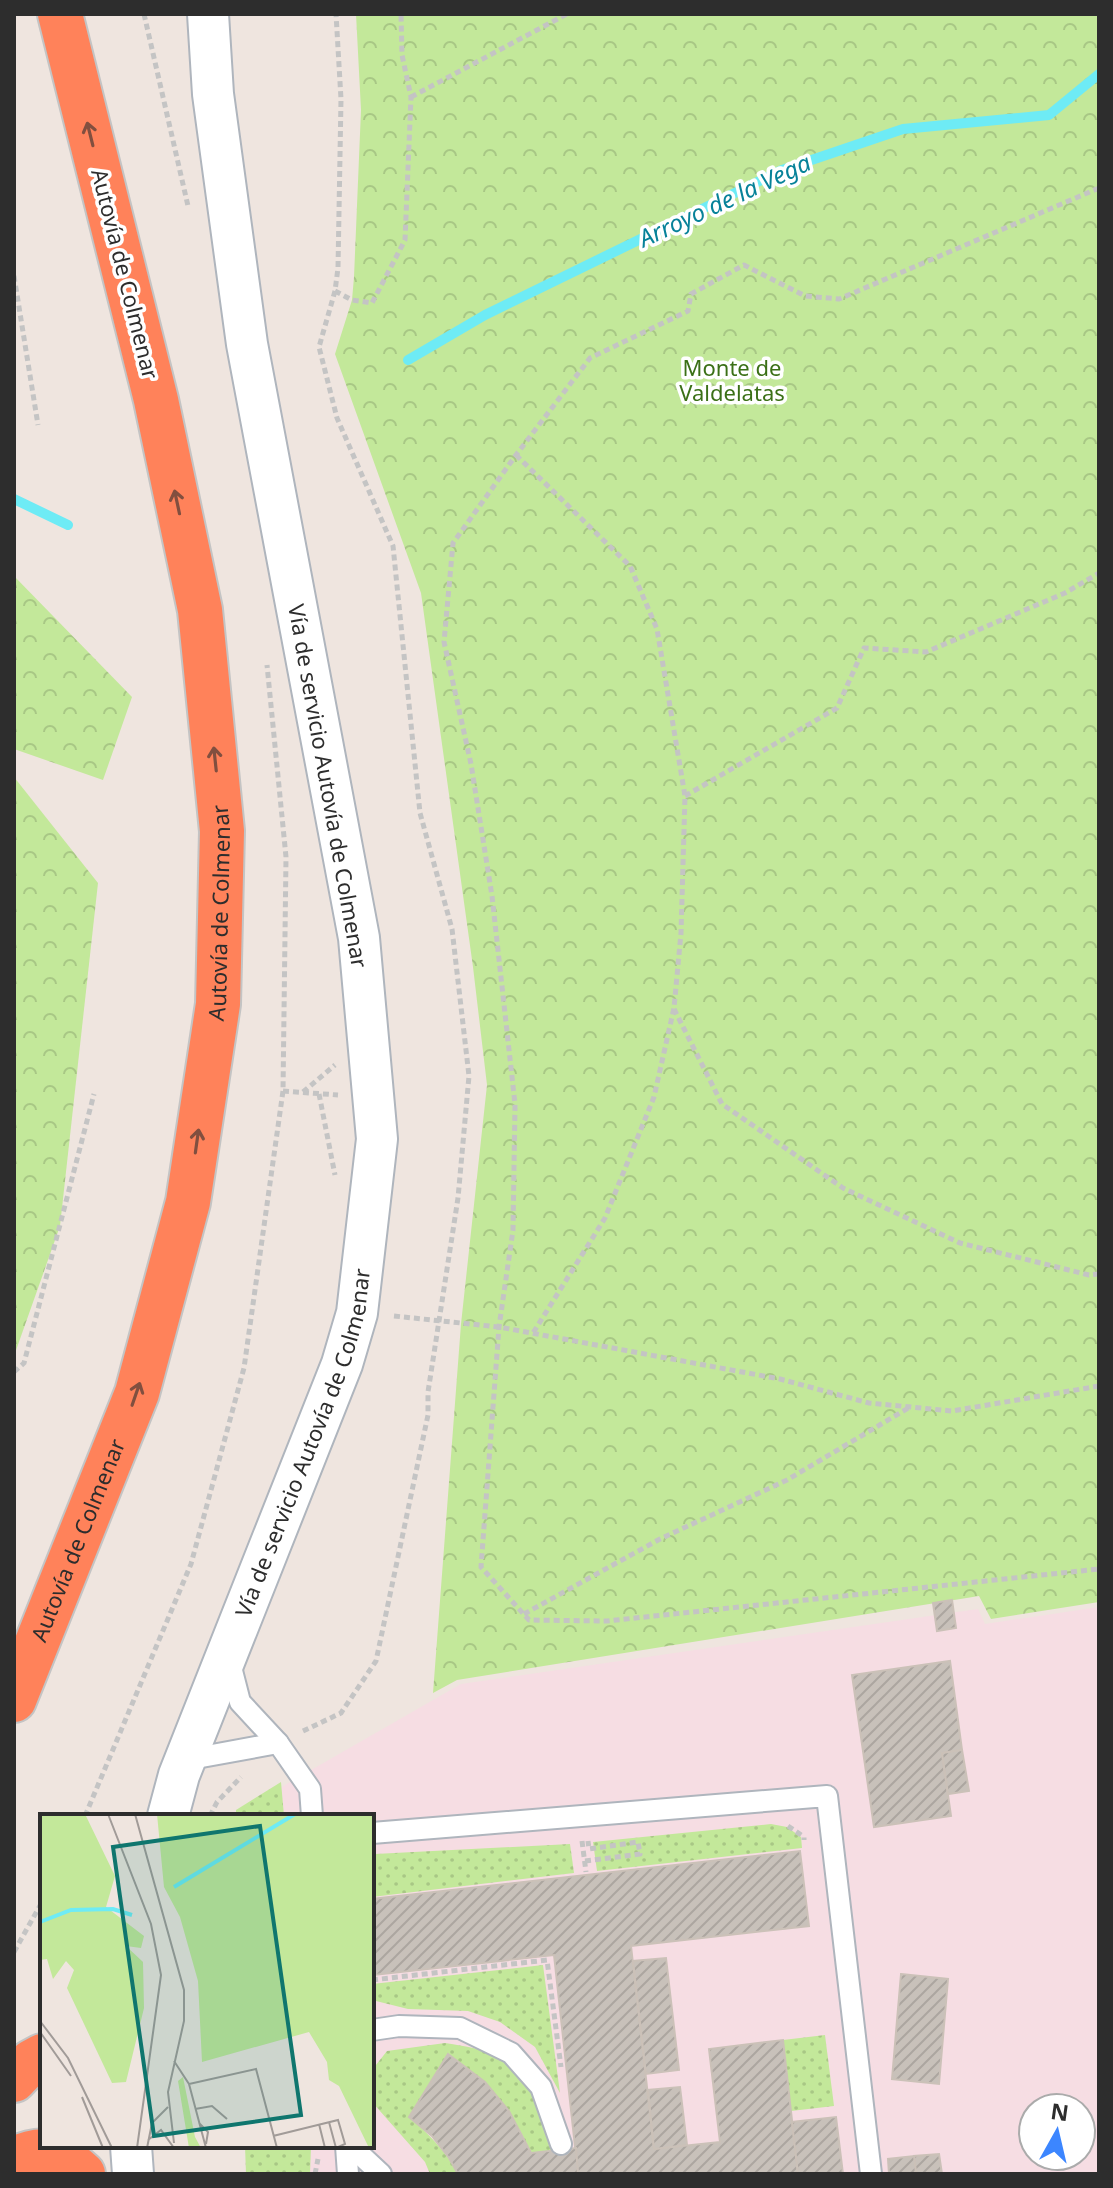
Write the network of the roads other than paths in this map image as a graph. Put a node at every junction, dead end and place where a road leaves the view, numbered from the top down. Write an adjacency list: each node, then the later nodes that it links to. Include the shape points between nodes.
1 (60, 14): 4 (highway, Autovía de Colmenar, one-way to 1, via 137,1393 188,1202 219,973 222,831 200,610 156,400)
2 (208, 14): 3 (street, Vía de servicio Autovía de Colmenar, via 213,94 247,344 359,938 377,1139 357,1313 342,1364)
3 (227, 1654): 5 (lane, via 240,1702); 6 (street, Vía de servicio Autovía de Colmenar)
4 (14, 1700)
5 (278, 1743): 6 (lane); 8 (lane, via 310,1789)
6 (185, 1760): 7 (street, Vía de servicio Autovía de Colmenar)
7 (169, 1814)
8 (312, 1814)
9 (374, 1833): 22 (lane, via 827,1796)
10 (374, 2030): 13 (lane, via 460,2028 511,2053 541,2087)
11 (40, 2057): 12 (highway)
12 (14, 2080)
13 (561, 2144)
14 (131, 2148): 19 (street)
15 (348, 2148): 20 (lane)
16 (350, 2148): 21 (lane)
17 (14, 2159): 18 (highway, via 34,2150 59,2154)
18 (83, 2174)
19 (133, 2174)
20 (348, 2174)
21 (381, 2174)
22 (871, 2174)

